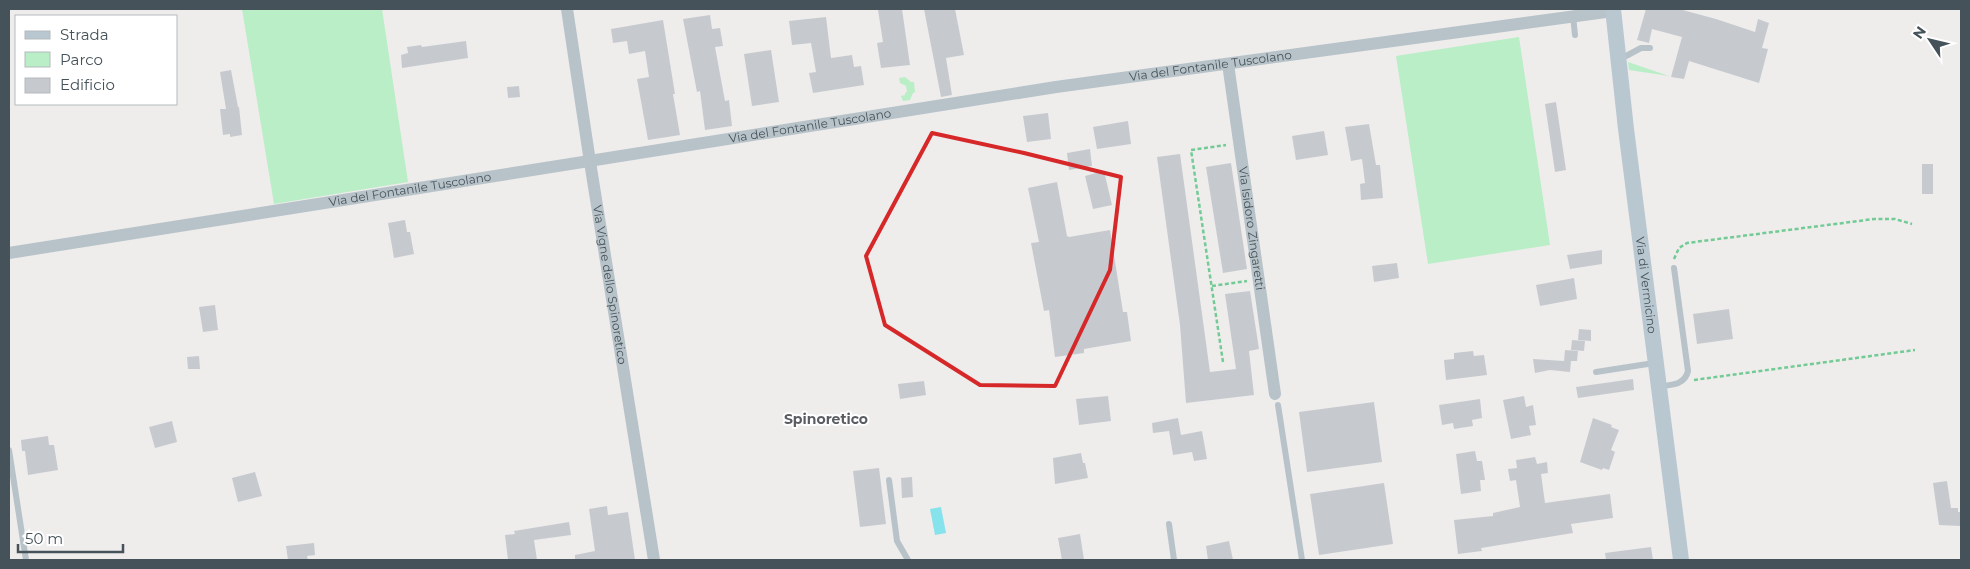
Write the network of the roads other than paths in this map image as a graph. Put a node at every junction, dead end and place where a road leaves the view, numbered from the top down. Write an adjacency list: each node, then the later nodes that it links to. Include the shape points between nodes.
1 (567, 9): 8 (street, Via Vigne dello Spinoretico)
2 (1613, 10): 3 (street, Via del Fontanile Tuscolano); 11 (main road, Via di Vermicino)
3 (1573, 16): 4 (lane); 7 (street, Via del Fontanile Tuscolano)
4 (1575, 35)
5 (1650, 48): 6 (lane, via 1639,49)
6 (1626, 56)
7 (1228, 64): 8 (street, Via del Fontanile Tuscolano); 14 (street, Via Isidoro Zingaretti)
8 (590, 162): 9 (street, Via del Fontanile Tuscolano); 19 (street, Via Vigne dello Spinoretico)
9 (9, 253)
10 (1674, 268): 13 (lane, via 1688,371 1680,382)
11 (1656, 363): 12 (lane); 13 (main road, Via di Vermicino)
12 (1596, 372)
13 (1658, 386): 23 (main road, Via di Vermicino)
14 (1277, 399): 22 (lane)
15 (9, 450): 18 (lane)
16 (889, 480): 20 (lane, via 898,541)
17 (1170, 524): 21 (lane)
18 (26, 560)
19 (654, 560)
20 (908, 560)
21 (1174, 560)
22 (1302, 560)
23 (1681, 560)

